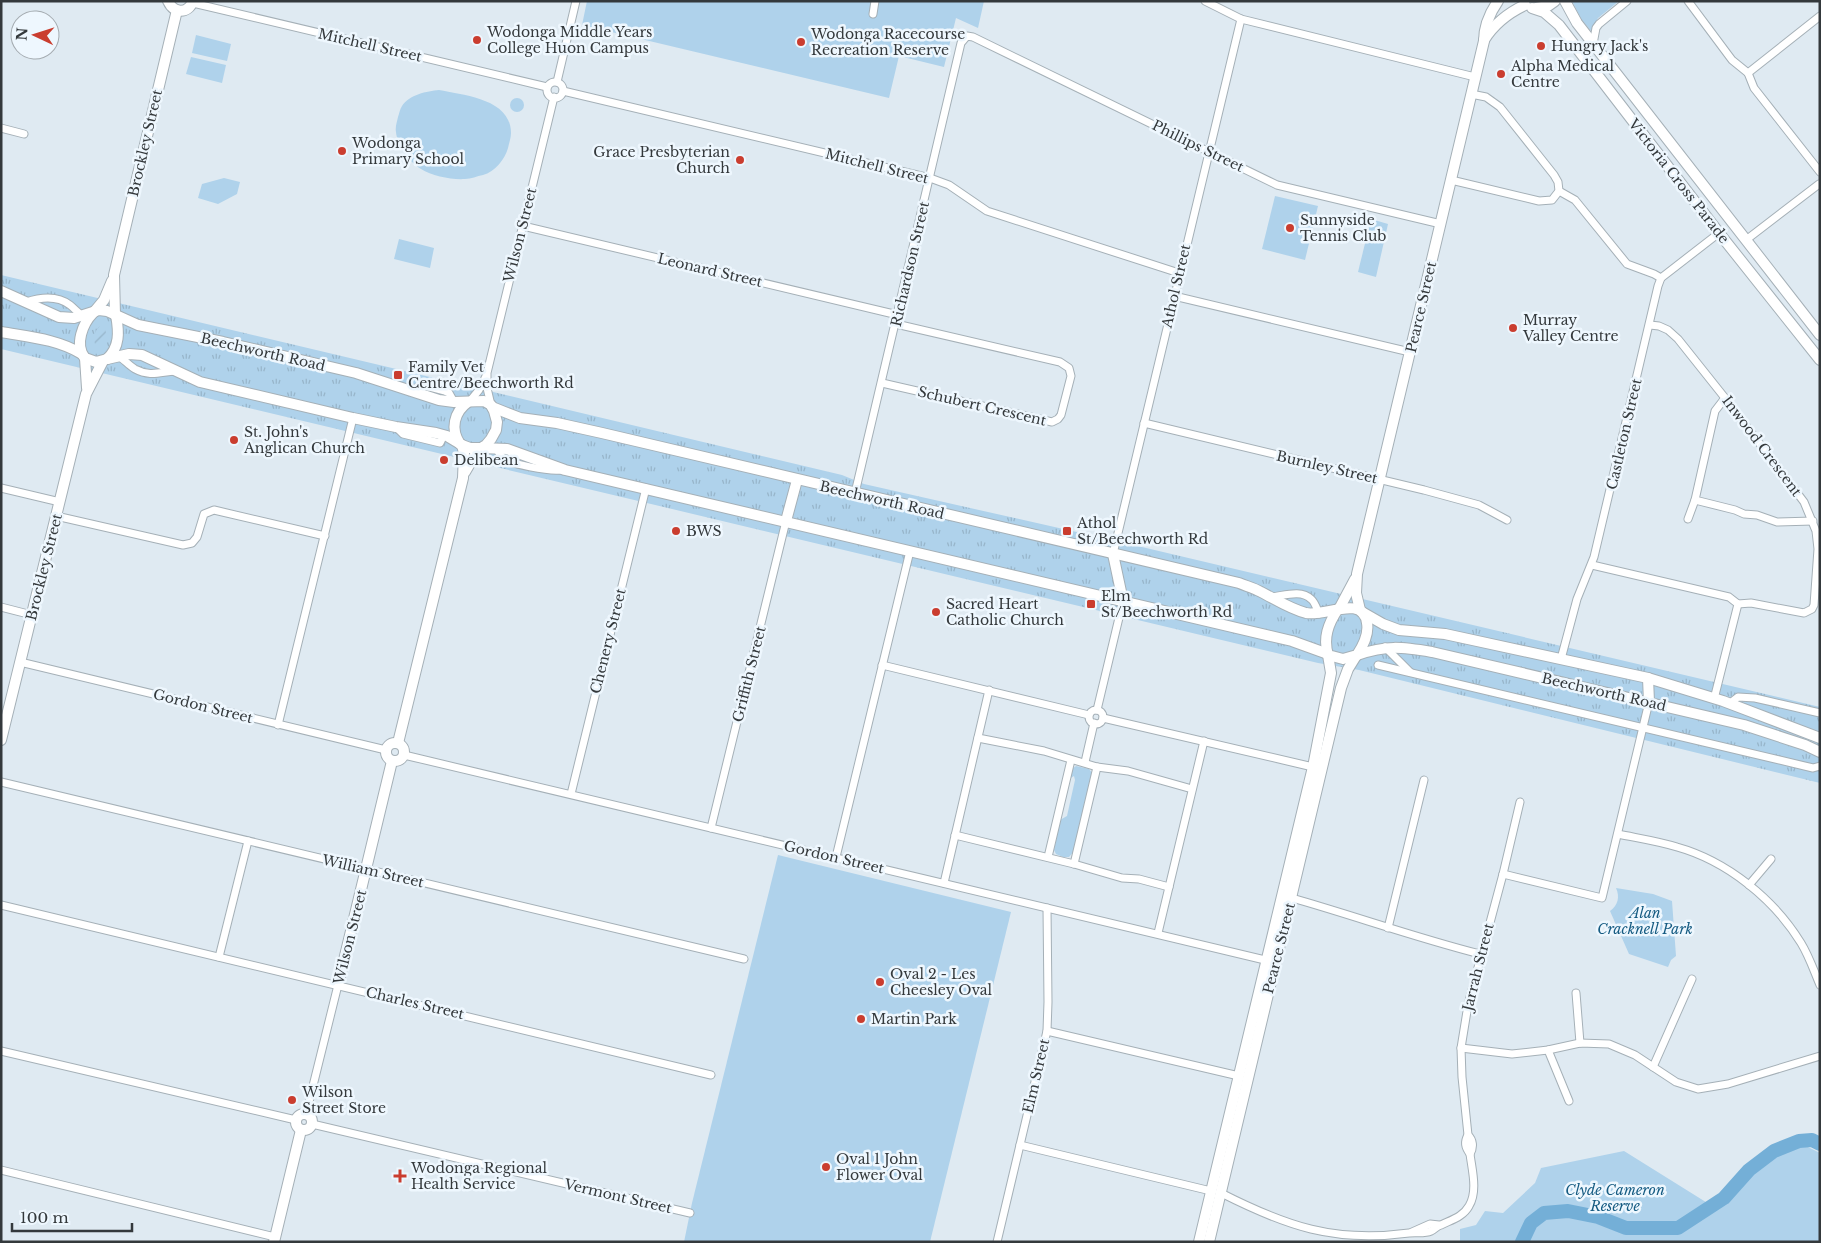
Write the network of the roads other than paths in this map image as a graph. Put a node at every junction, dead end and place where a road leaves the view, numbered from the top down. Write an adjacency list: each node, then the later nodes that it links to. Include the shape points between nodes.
1 (168, 1): 12 (main road)
2 (576, 1): 21 (street)
3 (875, 1): 13 (street)
4 (1206, 1): 15 (street)
5 (1498, 1): 17 (main road, Pearce Street, via 1487,21)
6 (1555, 1): 11 (main road, Pearce Street, via 1542,8)
7 (1565, 1): 18 (main road, Victoria Cross Parade)
8 (1627, 1): 18 (street, via 1598,24)
9 (1688, 1): 19 (street, via 1732,60)
10 (193, 2): 12 (main road, via 184,11); 22 (street, Mitchell Street)
11 (1526, 5): 17 (main road, Pearce Street, via 1504,18); 36 (main road, Victoria Cross Parade, via 1544,12 1559,25)
12 (176, 10): 40 (main road, Brockley Street)
13 (873, 14)
14 (1820, 16): 19 (street)
15 (1241, 19): 20 (street); 28 (street, Athol Street)
16 (967, 36): 28 (street, Phillips Street); 30 (street, Richardson Street, via 961,43)
17 (1484, 41): 20 (main road, Pearce Street)
18 (1593, 44): 37 (main road, Victoria Cross Parade)
19 (1748, 73): 29 (street, via 1754,88)
20 (1475, 77): 24 (main road, Pearce Street)
21 (557, 82): 22 (street); 23 (street)
22 (548, 87): 25 (street, via 548,94)
23 (563, 91): 25 (street); 30 (street, Mitchell Street)
24 (1471, 94): 31 (main road, Pearce Street); 33 (street, via 1486,97 1500,107 1554,176)
25 (554, 97): 35 (street, Wilson Street)
26 (1, 128): 27 (street)
27 (24, 134)
28 (1209, 151): 34 (street, Phillips Street, via 1277,185); 39 (street, Athol Street)
29 (1820, 173): 32 (street)
30 (930, 178): 39 (street, Mitchell Street, via 949,185 987,212); 47 (street, Richardson Street)
31 (1451, 180): 33 (street, via 1539,201 1552,200); 34 (main road, Pearce Street)
32 (1819, 184): 37 (street)
33 (1559, 191): 41 (street, via 1576,200 1627,264)
34 (1441, 224): 52 (main road, Pearce Street)
35 (523, 226): 47 (street, Leonard Street); 58 (street, Wilson Street)
36 (1719, 233): 38 (main road, Victoria Cross Parade); 41 (street)
37 (1746, 240): 38 (main road); 51 (main road, Victoria Cross Parade)
38 (1733, 250): 56 (main road, Victoria Cross Parade)
39 (1179, 273): 43 (street, Athol Street)
40 (114, 275): 45 (main road, Brockley Street, via 104,300); 46 (main road, Brockley Street)
41 (1661, 278): 49 (street, Castleton Street)
42 (1, 291): 44 (main road)
43 (1174, 296): 52 (street); 65 (street, Athol Street)
44 (26, 302): 45 (main road, via 59,317); 45 (street, via 40,297 56,299)
45 (90, 314): 46 (main road, via 104,310); 53 (main road, via 83,329)
46 (116, 315): 55 (main road, via 118,341); 62 (main road, Beechworth Road, via 138,325 356,374 439,400)
47 (898, 315): 48 (street, Richardson Street)
48 (896, 324): 59 (street, Richardson Street); 59 (street, Schubert Crescent, via 1060,362 1069,368 1071,376 1061,415 1052,422)
49 (1650, 325): 61 (street, Inwood Crescent, via 1668,330); 84 (street, Castleton Street)
50 (1, 332): 53 (main road, via 51,341 68,346)
51 (1820, 335)
52 (1410, 352): 70 (main road, Pearce Street)
53 (83, 356): 55 (main road, via 94,361); 60 (main road, Brockley Street, via 87,371)
54 (118, 356): 55 (main road); 57 (main road, via 142,354); 57 (street, via 142,372)
55 (105, 360): 60 (main road, Brockley Street)
56 (1820, 360)
57 (176, 371): 64 (main road, via 200,382)
58 (487, 373): 62 (street, Wilson Street); 63 (street, Wilson Street)
59 (882, 383): 73 (street, Richardson Street)
60 (86, 394): 75 (main road, Brockley Street)
61 (1725, 398): 74 (street, via 1715,411); 80 (street, Inwood Crescent, via 1804,502)
62 (469, 401): 63 (main road, via 481,400); 66 (main road, via 455,420 455,435)
63 (491, 406): 67 (main road, via 496,430 489,442); 69 (main road, Beechworth Road, via 520,418 557,423)
64 (353, 418): 66 (main road, via 428,431 444,435); 81 (street)
65 (1144, 424): 70 (street, Burnley Street); 83 (street, Athol Street)
66 (461, 445): 67 (main road); 68 (main road, via 464,453)
67 (480, 448): 68 (main road); 72 (main road, via 512,451 565,470)
68 (463, 478): 118 (main road)
69 (797, 480): 73 (main road, Beechworth Road); 79 (main road)
70 (1379, 480): 78 (street, Burnley Street, via 1479,505); 85 (main road, Pearce Street)
71 (1, 488): 75 (street)
72 (646, 488): 79 (main road); 131 (street, Chenery Street)
73 (855, 493): 83 (main road, Beechworth Road)
74 (1695, 500): 77 (street); 80 (street, via 1777,522)
75 (60, 502): 76 (main road, Brockley Street)
76 (56, 516): 81 (street, via 183,545 192,543 204,514 214,510); 93 (main road, Brockley Street)
77 (1688, 519)
78 (1507, 520)
79 (786, 521): 82 (main road); 133 (street, Griffith Street)
80 (1813, 521): 88 (street, Inwood Crescent, via 1818,550 1816,598 1812,609 1804,613 1751,603)
81 (325, 536): 112 (street)
82 (910, 551): 87 (main road); 99 (street)
83 (1113, 554): 86 (main road, Beechworth Road, via 1239,584); 87 (main road)
84 (1592, 565): 88 (street, Inwood Crescent, via 1728,597); 97 (street, Castleton Street, via 1577,599)
85 (1357, 574): 90 (main road, Pearce Street); 91 (main road, Pearce Street, via 1356,593)
86 (1271, 597): 92 (main road, Beechworth Road, via 1299,611); 92 (street, Beechworth Road, via 1292,593 1308,597)
87 (1123, 601): 95 (main road, via 1292,641); 107 (street)
88 (1738, 604): 104 (street)
89 (1, 607): 93 (street)
90 (1339, 609): 91 (main road, via 1350,607); 92 (main road, Beechworth Road); 95 (main road, via 1326,634)
91 (1360, 611): 96 (main road, via 1366,619 1367,632); 97 (main road, Beechworth Road, via 1399,630 1446,634)
92 (1319, 614)
93 (32, 615): 98 (main road, Brockley Street)
94 (1385, 647): 96 (main road, Beechworth Road); 101 (street); 105 (main road, Beechworth Road, via 1432,652)
95 (1328, 654): 96 (main road, via 1343,659); 127 (main road, Pearce Street, via 1331,673)
96 (1356, 655): 127 (main road, Pearce Street, via 1341,688)
97 (1561, 659): 102 (main road, Beechworth Road)
98 (20, 662): 112 (street, Gordon Street); 116 (main road, Brockley Street)
99 (882, 665): 103 (street); 138 (street)
100 (1378, 665): 101 (street, Beechworth Road)
101 (1411, 672): 113 (street, Beechworth Road)
102 (1648, 678): 104 (main road, Beechworth Road); 105 (main road)
103 (989, 690): 109 (street); 114 (street)
104 (1714, 698): 106 (main road, Beechworth Road)
105 (1649, 702): 113 (street); 120 (main road, Beechworth Road, via 1744,725)
106 (1730, 704): 108 (street, via 1738,697 1755,698); 115 (main road, Beechworth Road)
107 (1097, 710): 109 (street); 110 (street)
108 (1820, 713)
109 (1089, 715): 111 (street)
110 (1103, 718): 111 (street); 117 (street)
111 (1094, 723): 124 (street)
112 (278, 725): 119 (street, Gordon Street)
113 (1643, 727): 125 (street, Beechworth Road, via 1813,768); 134 (street)
114 (978, 738): 122 (street, via 1040,750); 135 (street)
115 (1820, 738)
116 (1, 740)
117 (1204, 741): 127 (street); 130 (street)
118 (398, 743): 119 (main road); 121 (main road, via 404,749)
119 (386, 750): 123 (main road)
120 (1820, 752)
121 (404, 755): 123 (main road, via 398,761); 131 (street, Gordon Street)
122 (1071, 760): 124 (street); 137 (street)
123 (392, 761): 141 (main road, Wilson Street)
124 (1085, 762): 126 (street)
125 (1820, 766)
126 (1097, 767): 130 (street, via 1128,771); 140 (street)
127 (1317, 767): 146 (main road, Pearce Street)
128 (1424, 780): 149 (street)
129 (1, 782): 136 (street, William Street)
130 (1192, 788): 145 (street)
131 (571, 794): 133 (street, Gordon Street)
132 (1520, 802): 142 (street, Jarrah Street)
133 (712, 828): 138 (street, Gordon Street)
134 (1618, 834): 142 (street, via 1602,898); 144 (street, via 1678,847 1720,866)
135 (955, 835): 137 (street); 143 (street)
136 (248, 841): 141 (street, William Street); 152 (street)
137 (1048, 857): 140 (street)
138 (836, 858): 143 (street, Gordon Street)
139 (1771, 860): 144 (street)
140 (1074, 864): 145 (street, via 1122,878)
141 (367, 870): 153 (street, William Street); 156 (main road, Wilson Street)
142 (1503, 874): 151 (street, Jarrah Street)
143 (944, 883): 148 (street, Gordon Street)
144 (1749, 885): 157 (street, via 1780,915 1800,943)
145 (1169, 886): 150 (street)
146 (1287, 897): 149 (street); 154 (main road, Pearce Street)
147 (1, 905): 152 (street, Charles Street)
148 (1047, 908): 150 (street, Gordon Street); 159 (street, Elm Street)
149 (1388, 928): 151 (street)
150 (1158, 934): 154 (street, Gordon Street)
151 (1480, 954): 161 (street, Jarrah Street)
152 (220, 957): 156 (street, Charles Street)
153 (744, 959)
154 (1270, 961): 167 (main road, Pearce Street); 175 (main road, Pearce Street)
155 (1692, 980): 165 (street)
156 (338, 985): 166 (street, Charles Street); 169 (street, Wilson Street)
157 (1820, 985)
158 (1576, 993): 160 (street)
159 (1047, 1031): 167 (street); 173 (street, Elm Street)
160 (1580, 1043): 162 (street); 165 (street, via 1609,1044)
161 (1461, 1048): 162 (street, via 1512,1054); 175 (street, Jarrah Street, via 1468,1135 1472,1138 1470,1154 1474,1187 1471,1204 1455,1219 1412,1232 1378,1237 1334,1235 1272,1218)
162 (1548, 1050): 168 (street)
163 (1, 1051): 170 (street)
164 (1820, 1056): 165 (street, via 1728,1084 1698,1088 1676,1082)
165 (1653, 1067)
166 (711, 1075)
167 (1239, 1076): 175 (main road, Pearce Street)
168 (1569, 1100)
169 (306, 1114): 170 (main road, via 301,1114); 171 (main road)
170 (296, 1120): 172 (main road)
171 (312, 1124): 172 (main road, via 307,1130); 176 (street, Vermont Street)
172 (301, 1130): 177 (main road)
173 (1020, 1145): 175 (street, Jarrah Street); 178 (street, Elm Street)
174 (1, 1170): 177 (street)
175 (1216, 1192): 179 (main road, Pearce Street); 180 (main road, Pearce Street)
176 (690, 1213)
177 (274, 1239)
178 (997, 1242)
179 (1199, 1242)
180 (1209, 1242)

